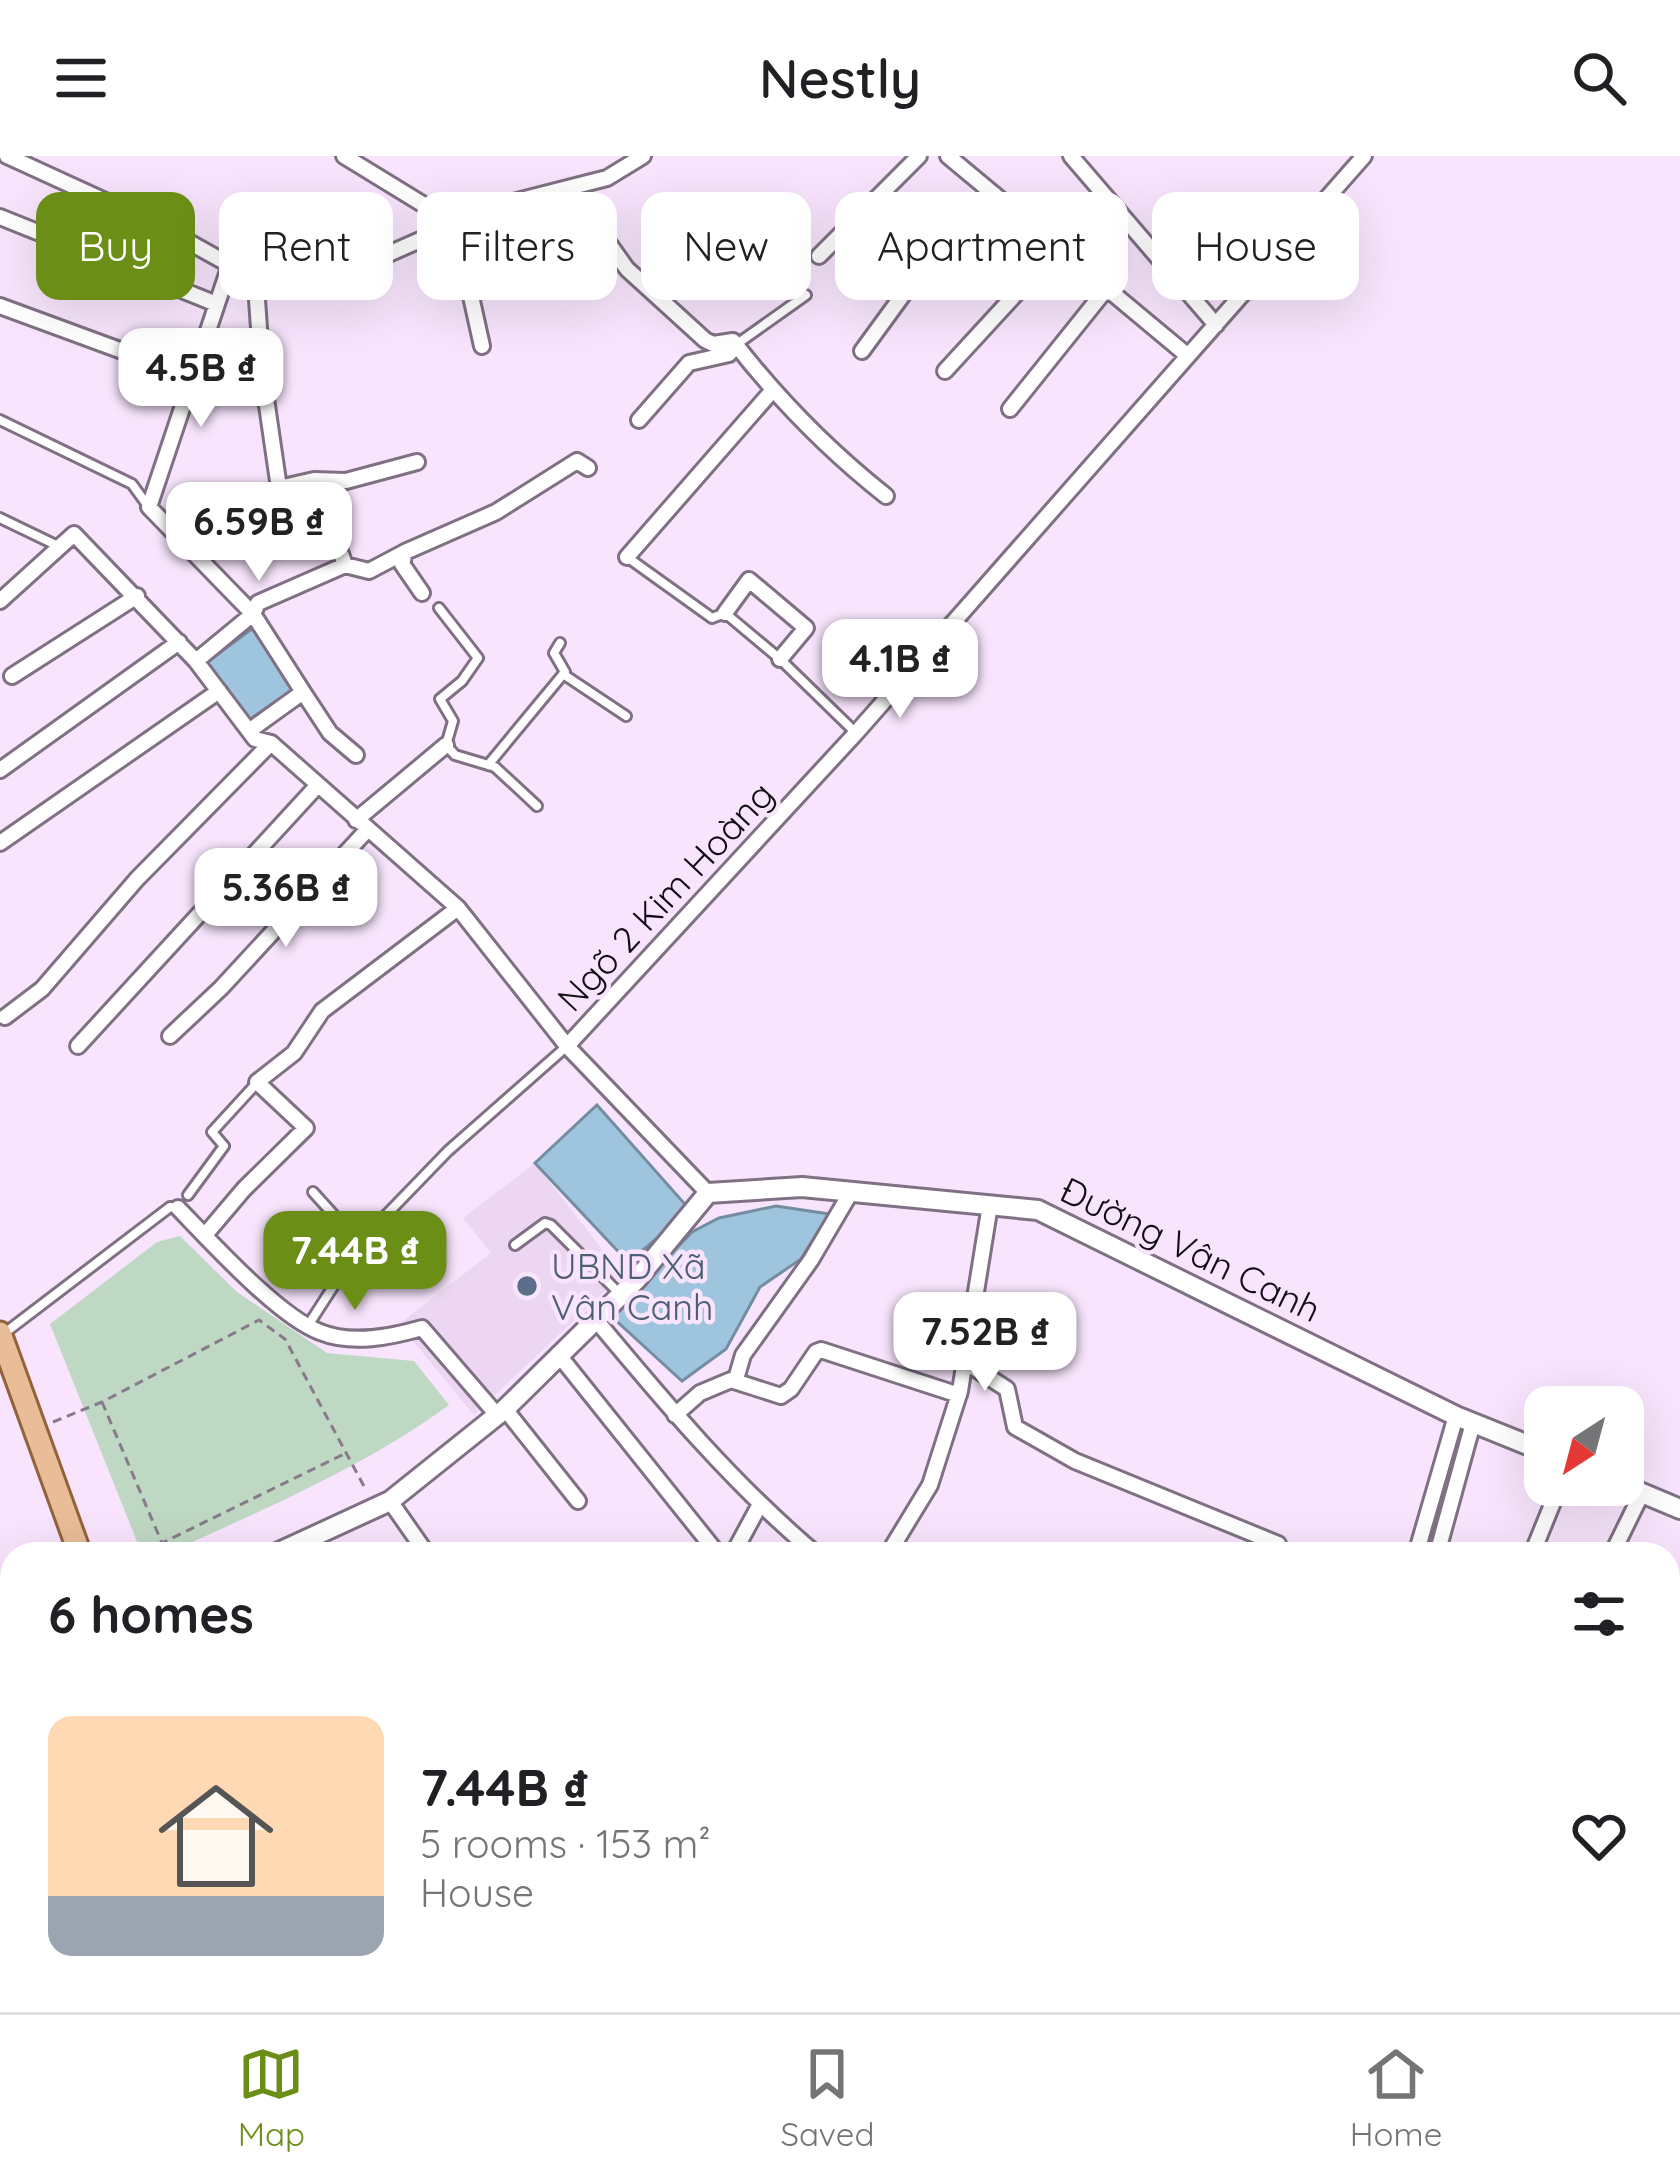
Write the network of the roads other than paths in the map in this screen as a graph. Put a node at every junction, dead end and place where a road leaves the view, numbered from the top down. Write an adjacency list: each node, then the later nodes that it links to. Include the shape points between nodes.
1 (8, 156): 14 (street)
2 (344, 156): 11 (street)
3 (643, 156): 8 (street)
4 (919, 156): 13 (street)
5 (948, 156): 10 (street)
6 (1071, 156): 25 (street)
7 (1364, 156): 25 (street, Ngõ 2 Kim Hoàng)
8 (569, 189): 9 (street); 26 (street, via 627,269 705,340)
9 (556, 192)
10 (992, 192)
11 (417, 201)
12 (0, 218): 23 (street)
13 (819, 256)
14 (219, 259)
15 (219, 291): 23 (street)
16 (261, 300): 38 (street, via 279,488)
17 (472, 300): 27 (street)
18 (799, 300): 26 (lane)
19 (899, 300): 28 (street)
20 (1010, 300): 30 (street)
21 (1097, 300): 33 (street)
22 (1121, 300): 29 (street)
23 (214, 303): 31 (street)
24 (0, 306): 31 (street)
25 (1216, 325): 29 (street, Ngõ 2 Kim Hoàng)
26 (736, 345): 32 (street); 35 (street, via 689,363)
27 (482, 346)
28 (862, 352)
29 (1188, 356): 62 (street, Ngõ 2 Kim Hoàng)
30 (945, 371)
31 (193, 377): 40 (street)
32 (772, 391): 39 (street); 44 (street)
33 (1010, 409)
34 (0, 420): 40 (lane, via 132,484)
35 (639, 420)
36 (417, 462): 38 (street, via 346,481)
37 (588, 468): 43 (street, via 578,461 496,512)
38 (314, 480): 45 (street)
39 (886, 496)
40 (149, 507): 50 (street)
41 (0, 518): 42 (lane)
42 (60, 547): 47 (street, via 74,534); 48 (street)
43 (405, 552): 45 (street, via 369,571); 46 (street, via 402,564)
44 (627, 557): 51 (lane, via 712,618)
45 (345, 566): 50 (street, via 258,603)
46 (422, 593)
47 (137, 596): 52 (street); 57 (street)
48 (0, 601)
49 (439, 608): 64 (lane, via 478,658 440,699 453,721)
50 (253, 614): 55 (street); 59 (street)
51 (725, 614): 54 (lane); 54 (street, via 749,580 806,628)
52 (178, 642): 55 (street); 67 (street)
53 (560, 643): 56 (lane, via 554,653)
54 (780, 658): 62 (lane)
55 (196, 661): 58 (street)
56 (563, 674): 60 (lane); 66 (lane)
57 (12, 676)
58 (219, 691): 61 (street); 71 (street)
59 (303, 692): 61 (street); 65 (street)
60 (626, 716)
61 (249, 731): 63 (street)
62 (856, 733): 76 (street, Ngõ 2 Kim Hoàng)
63 (271, 743): 68 (street); 73 (street, via 41,989)
64 (446, 745): 66 (lane); 70 (street)
65 (356, 755)
66 (488, 765): 69 (lane)
67 (0, 770)
68 (317, 785): 70 (street); 75 (street)
69 (537, 806)
70 (362, 825): 72 (street); 74 (street)
71 (0, 843)
72 (458, 908): 76 (street); 77 (street, via 322,1011 294,1053)
73 (5, 1017)
74 (170, 1036)
75 (78, 1046)
76 (567, 1046): 80 (street); 84 (lane)
77 (257, 1082): 81 (lane, via 212,1132 224,1146); 85 (street, via 306,1128)
78 (313, 1192): 86 (lane)
79 (851, 1192): 80 (street, Đường Vân Canh); 82 (street, Đường Vân Canh); 96 (street, via 743,1355)
80 (709, 1193): 90 (street)
81 (183, 1202): 85 (street); 93 (lane)
82 (990, 1205): 95 (street); 100 (street, Đường Vân Canh, via 1038,1210)
83 (286, 1223): 89 (lane)
84 (369, 1232): 86 (lane); 88 (lane)
85 (205, 1235): 92 (street)
86 (359, 1243): 89 (lane)
87 (515, 1245): 90 (lane, via 551,1225)
88 (395, 1261)
89 (328, 1265): 92 (lane, via 338,1279)
90 (621, 1295): 91 (street)
91 (596, 1320): 94 (street); 99 (street)
92 (309, 1325): 98 (street, via 363,1338 422,1328)
93 (0, 1335): 109 (main road)
94 (558, 1354): 98 (street); 112 (street)
95 (965, 1362): 97 (street); 116 (street, via 1007,1389 1016,1427 1075,1461)
96 (736, 1379): 97 (street, via 781,1396 815,1352 828,1351); 99 (street)
97 (959, 1395): 115 (street, via 930,1485)
98 (501, 1412): 103 (street); 104 (street)
99 (675, 1415): 105 (street)
100 (1465, 1419): 101 (street, Đường Vân Canh); 117 (street); 118 (street)
101 (1524, 1444)
102 (1644, 1494): 108 (street)
103 (578, 1501)
104 (382, 1504): 110 (street); 111 (street)
105 (760, 1506): 113 (street); 114 (street)
106 (1551, 1506): 119 (street)
107 (1627, 1506): 120 (street)
108 (1680, 1509)
109 (76, 1542)
110 (301, 1542)
111 (417, 1542)
112 (708, 1542)
113 (740, 1542)
114 (802, 1542)
115 (895, 1542)
116 (1273, 1542)
117 (1420, 1542)
118 (1439, 1542)
119 (1537, 1542)
120 (1616, 1542)

